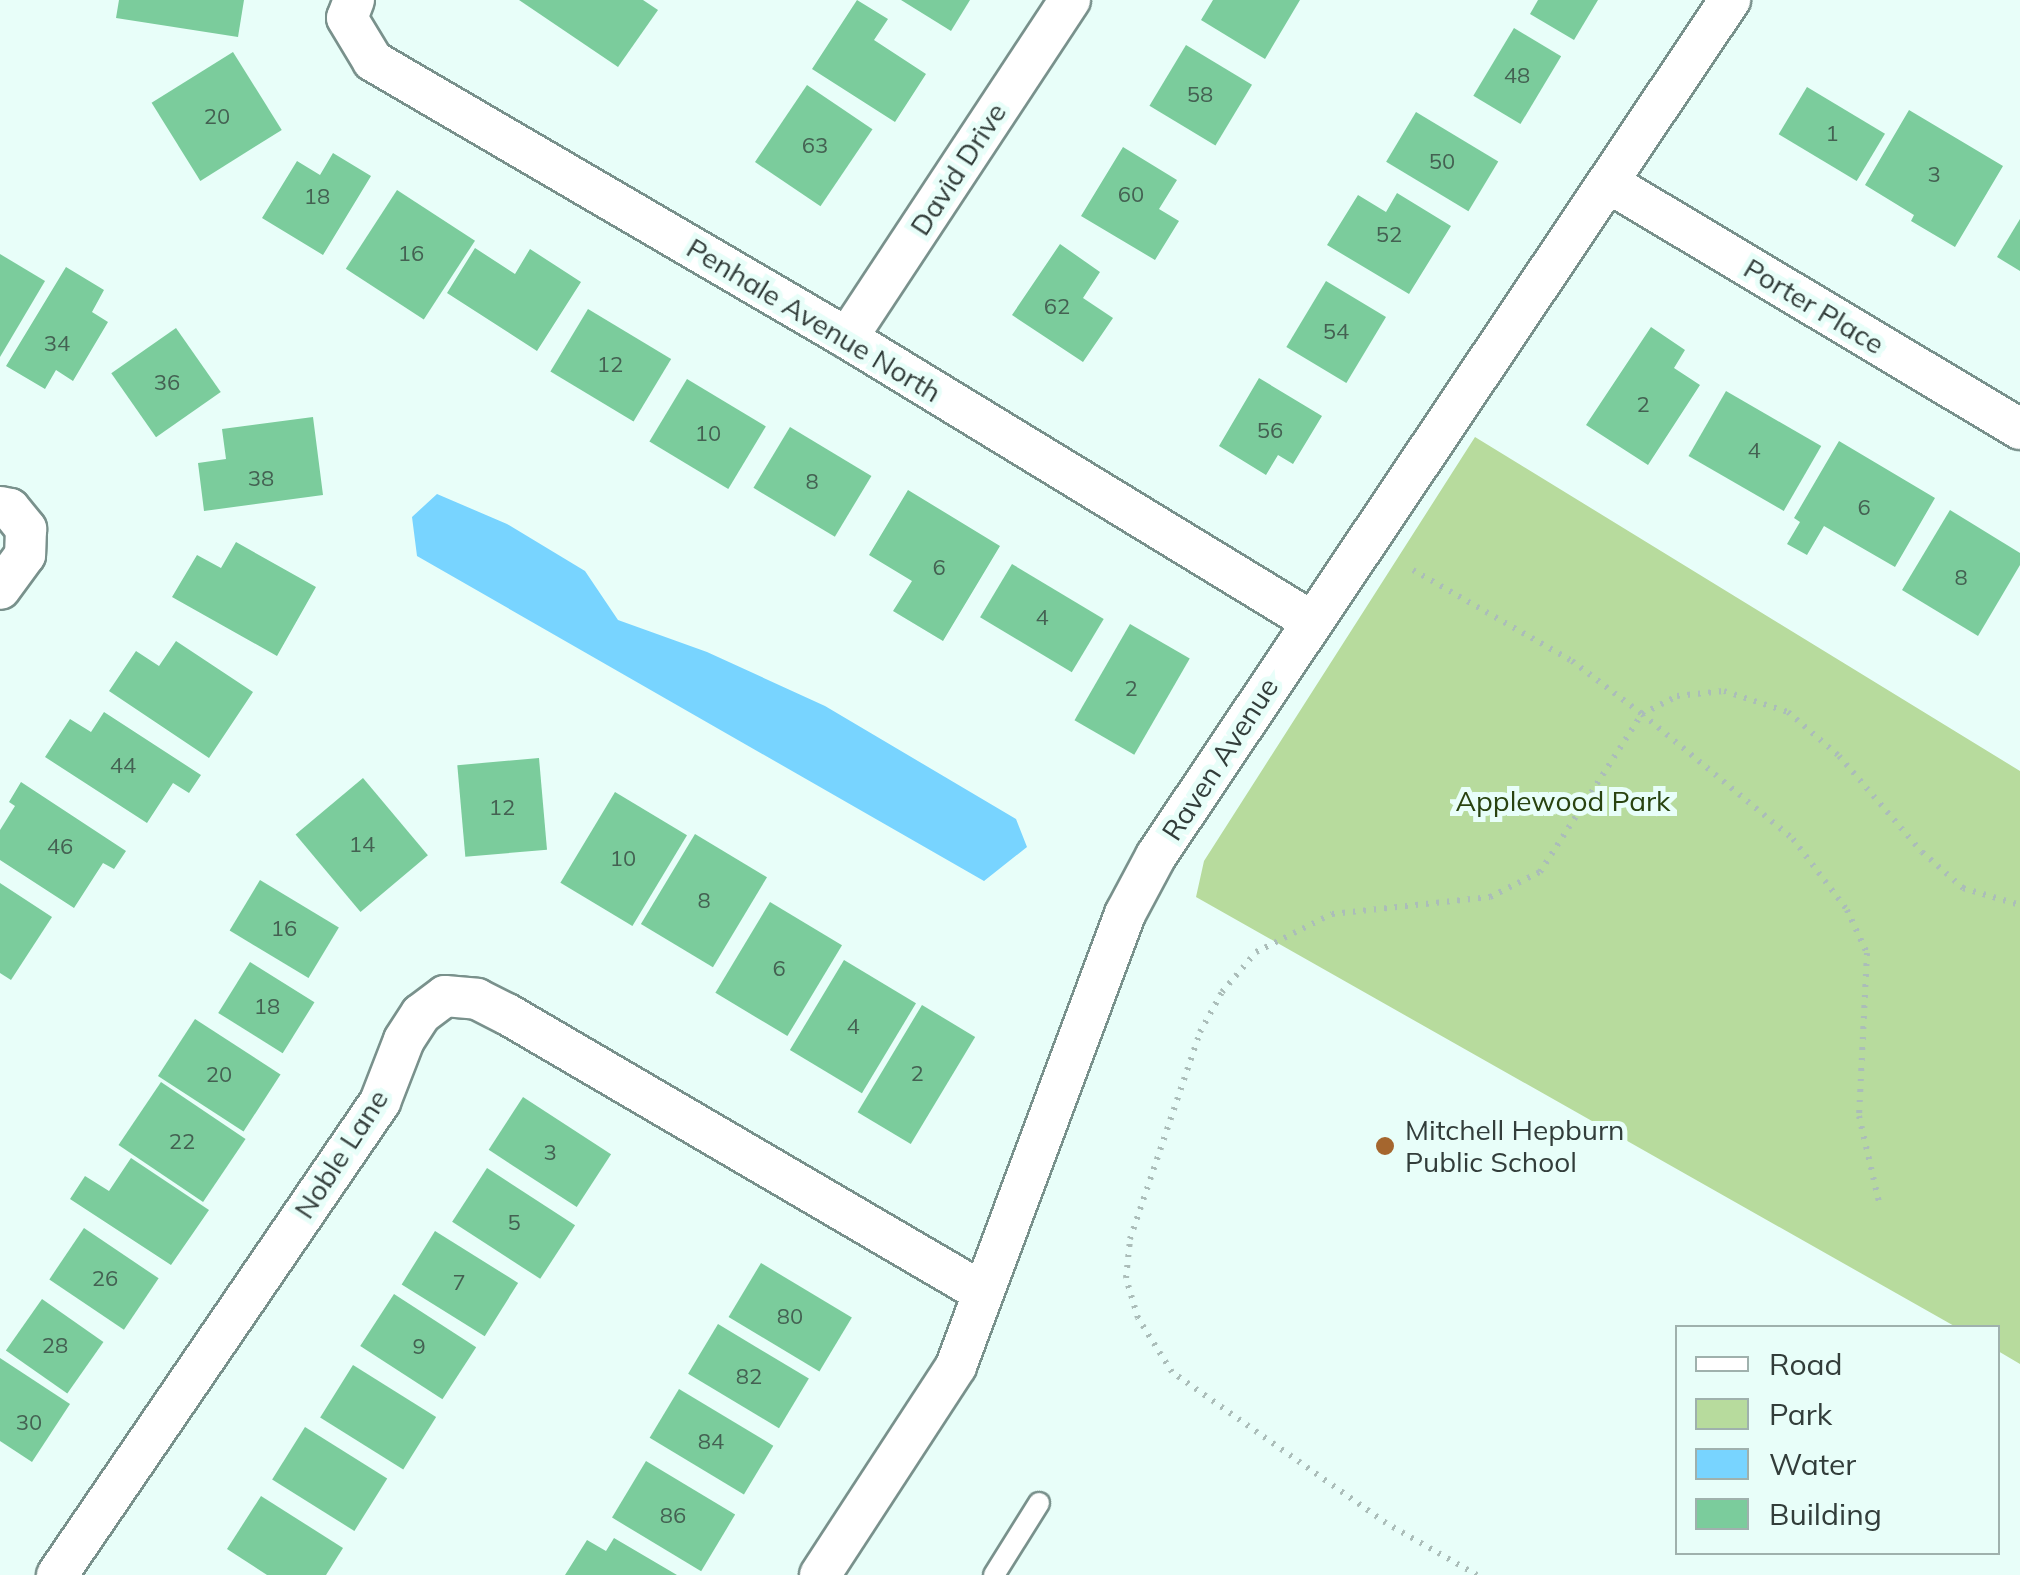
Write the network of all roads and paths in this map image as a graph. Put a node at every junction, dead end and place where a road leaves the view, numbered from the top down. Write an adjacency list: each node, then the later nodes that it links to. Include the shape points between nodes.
1 (354, 0): 5 (street, Penhale Avenue North, via 347,18 373,61)
2 (1070, 0): 5 (street, David Drive)
3 (1730, 0): 4 (street, Raven Avenue)
4 (1609, 182): 6 (street, Porter Place); 10 (street, Raven Avenue)
5 (846, 338): 10 (street, Penhale Avenue North)
6 (2020, 429)
7 (0, 508): 9 (street, via 10,509 26,529 25,555)
8 (1413, 570): 11 (path, via 1572,662)
9 (0, 589)
10 (1312, 621): 14 (street, Raven Avenue, via 1156,856 1125,914)
11 (1642, 714): 12 (path, via 1677,696 1724,691 1788,712 1964,888); 13 (path, via 1793,838 1847,910 1867,954 1859,1116); 19 (path, via 1540,872 1490,896 1332,914 1256,952 1200,1032 1130,1239 1126,1278 1138,1318 1172,1372 1386,1523)
12 (2020, 906)
13 (1880, 1206)
14 (982, 1292): 16 (street, Noble Lane, via 508,1014 476,999 444,996 421,1014 380,1102); 17 (street, Raven Avenue, via 956,1366)
15 (1040, 1503): 18 (lane)
16 (57, 1575)
17 (820, 1575)
18 (994, 1575)
19 (1477, 1575)

